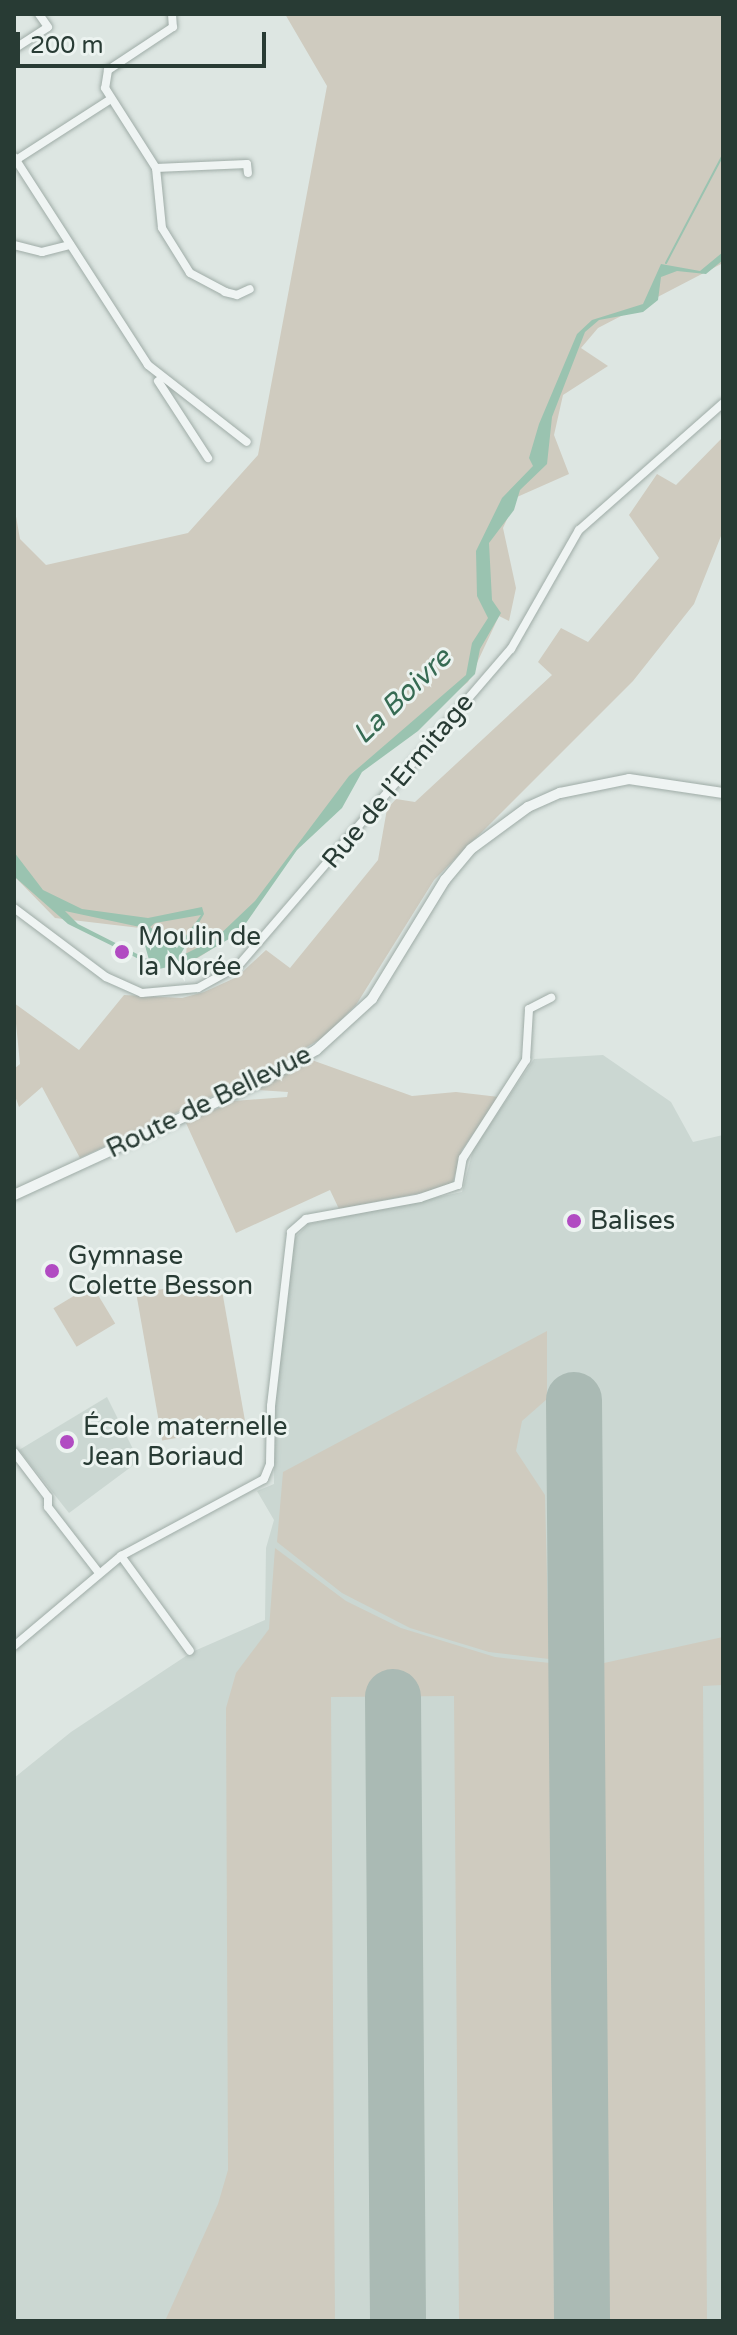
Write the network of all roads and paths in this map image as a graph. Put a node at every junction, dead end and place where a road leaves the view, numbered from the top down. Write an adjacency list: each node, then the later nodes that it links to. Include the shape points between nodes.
1 (39, 14): 3 (street, via 48,27)
2 (172, 14): 4 (street, via 173,27 108,70 104,83)
3 (14, 49)
4 (111, 99): 5 (street); 6 (street)
5 (15, 158): 9 (street)
6 (156, 168): 7 (street, via 247,164); 10 (street, via 162,228 190,273 225,292 237,295)
7 (248, 173)
8 (14, 245): 9 (street, via 42,252)
9 (70, 245): 11 (street)
10 (250, 289)
11 (148, 365): 13 (street); 14 (street)
12 (723, 403): 16 (street, Rue de l’Ermitage, via 579,530 511,649 238,966 198,988 142,993 106,977)
13 (247, 442)
14 (208, 458)
15 (723, 793): 18 (street, Route de Bellevue, via 629,779 560,793 528,807 462,859 391,973 326,1043 266,1079)
16 (14, 908)
17 (551, 998): 20 (street, via 529,1009 526,1060 463,1158 458,1185 306,1219 291,1232 271,1406 270,1464 264,1479)
18 (14, 1195)
19 (14, 1452): 21 (street)
20 (121, 1556): 21 (street); 23 (street)
21 (99, 1573): 22 (street)
22 (14, 1646)
23 (190, 1651)

